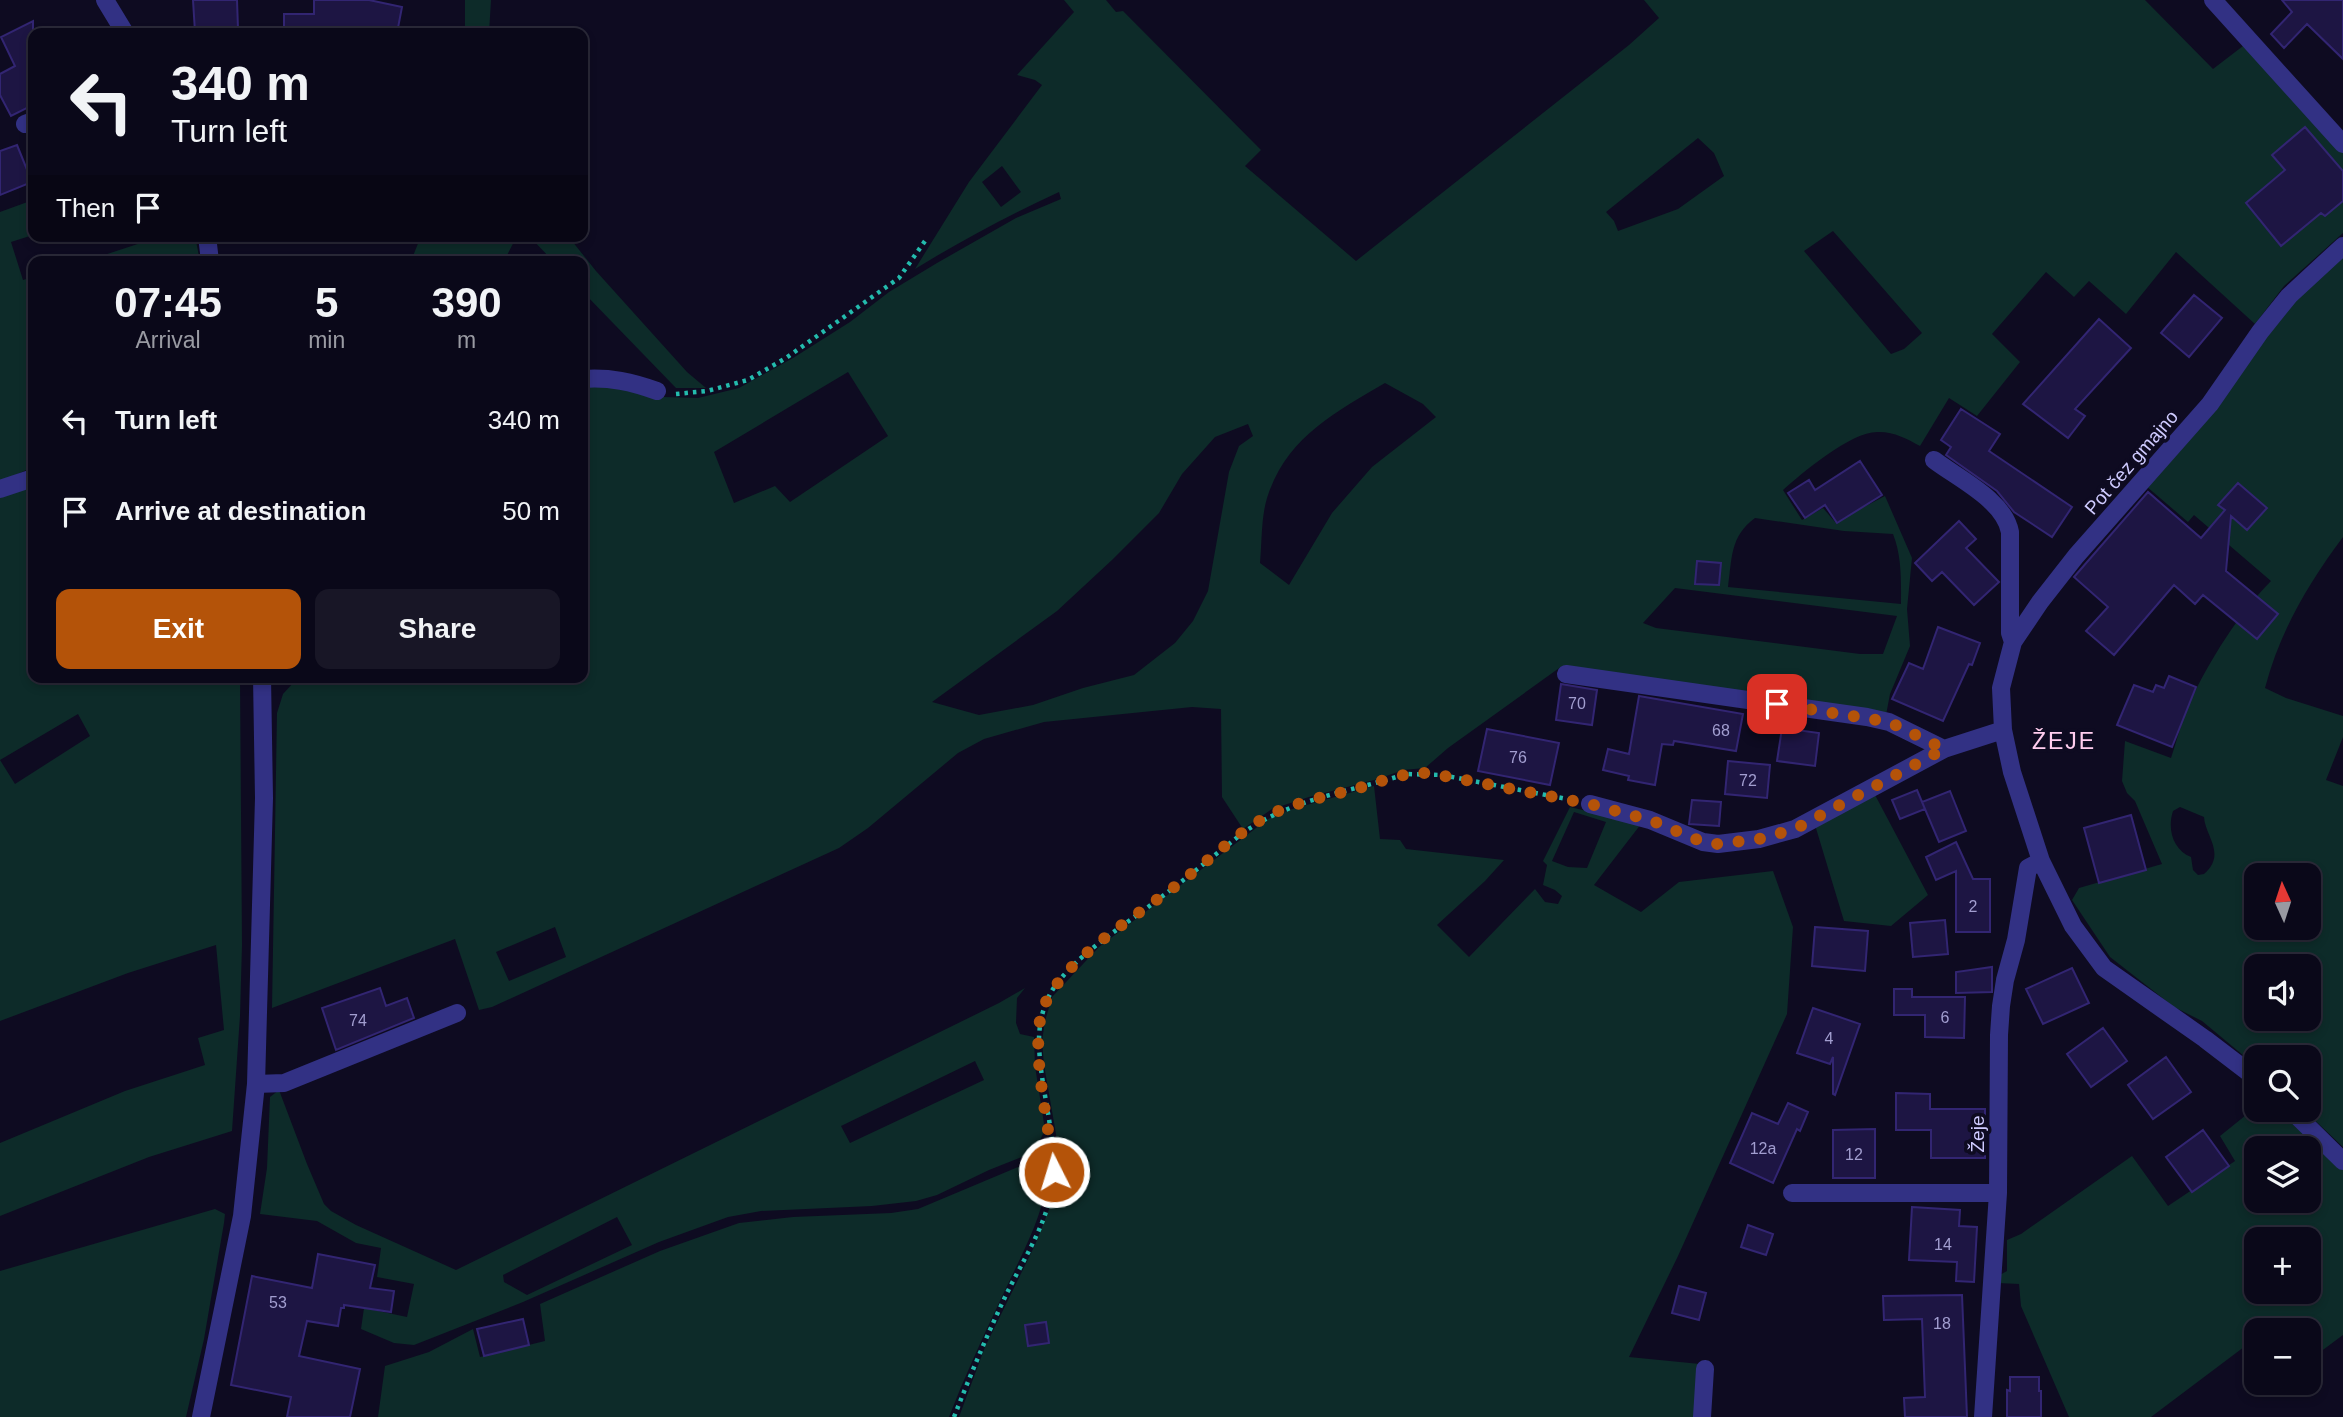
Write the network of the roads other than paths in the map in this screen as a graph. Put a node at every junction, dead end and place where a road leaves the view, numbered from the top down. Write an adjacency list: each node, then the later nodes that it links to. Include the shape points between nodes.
1 (105, 0): 3 (street)
2 (2213, 0): 4 (street)
3 (122, 28)
4 (2343, 144)
5 (2343, 246): 12 (street, Pot čez gmajno, via 2289,296 2210,404)
6 (588, 379): 7 (street, via 626,380)
7 (657, 391)
8 (1934, 460): 11 (street, via 1997,506 2008,520)
9 (28, 480): 10 (street)
10 (0, 489)
11 (2008, 592): 12 (street); 13 (street)
12 (2039, 602): 13 (street, Pot čez gmajno)
13 (2012, 642): 16 (street, Pot čez gmajno, via 2001,688)
14 (1566, 674): 17 (street, via 1867,717 1889,722)
15 (266, 683): 22 (street)
16 (2003, 730): 17 (street); 19 (street, Pot čez gmajno)
17 (1944, 749): 18 (street, via 1795,829 1759,839 1703,842 1650,820)
18 (1590, 804)
19 (2041, 861): 21 (street, Pot čez gmajno, via 2073,926 2104,968); 25 (street, Žeje, via 2028,868 2001,1006)
20 (457, 1013): 22 (street, via 284,1083)
21 (2244, 1069)
22 (256, 1084): 28 (street, via 242,1216)
23 (2303, 1122): 24 (street)
24 (2343, 1161)
25 (1998, 1193): 26 (street); 30 (street, Žeje)
26 (1792, 1194)
27 (1705, 1369): 29 (street)
28 (201, 1417)
29 (1702, 1417)
30 (1983, 1417)

